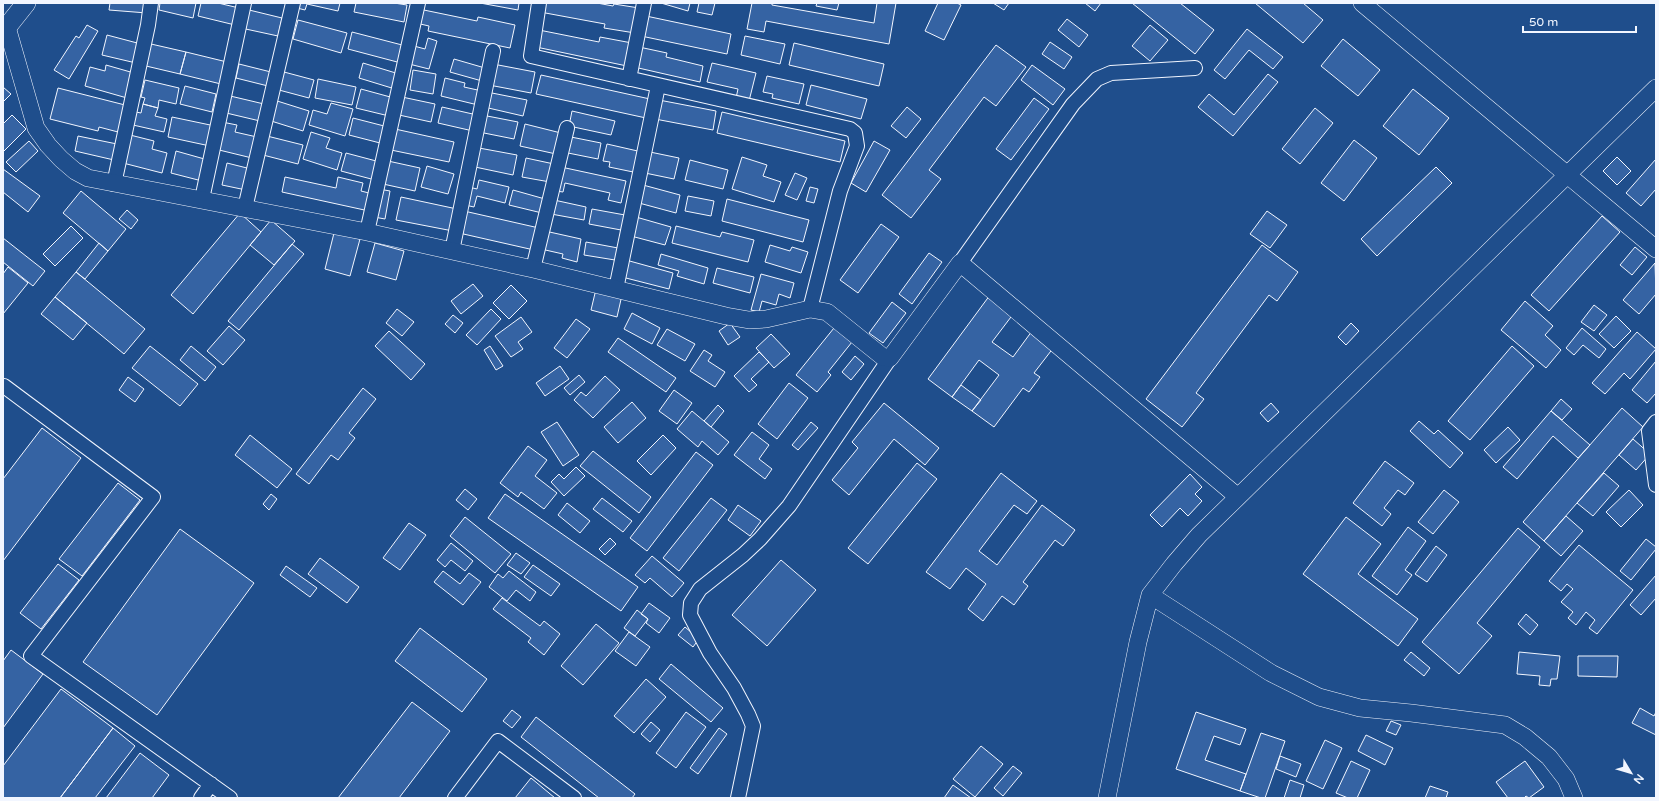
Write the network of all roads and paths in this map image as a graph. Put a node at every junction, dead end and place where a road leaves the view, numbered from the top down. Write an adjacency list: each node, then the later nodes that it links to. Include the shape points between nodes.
1 (26, 3): 9 (main road)
2 (151, 3): 17 (street)
3 (244, 3): 18 (street)
4 (293, 3): 19 (street)
5 (418, 3): 20 (street)
6 (539, 3): 12 (street, via 530,56)
7 (644, 3): 12 (street)
8 (1362, 3): 16 (street)
9 (5, 30): 17 (street, via 36,128 48,145 75,171 88,178)
10 (493, 52): 22 (street)
11 (1195, 68): 23 (street, via 1111,73 1097,79 1073,104)
12 (629, 79): 13 (street)
13 (658, 86): 25 (street); 26 (street, via 850,129 855,133 857,146 840,191)
14 (1656, 88): 16 (street)
15 (567, 128): 24 (street)
16 (1567, 175): 21 (street); 31 (street)
17 (114, 184): 18 (street)
18 (202, 199): 19 (street)
19 (245, 208): 20 (street)
20 (367, 232): 22 (street)
21 (1656, 249)
22 (452, 251): 24 (street)
23 (960, 263): 27 (street); 31 (street)
24 (533, 269): 25 (street)
25 (616, 289): 26 (street, via 749,320 766,319)
26 (810, 309): 27 (street, via 827,312 883,357)
27 (890, 358): 38 (street, via 789,506 760,539 700,590 691,603 690,615 734,688 753,726)
28 (3, 387): 33 (street, via 153,497 31,656)
29 (1656, 422): 30 (street, via 1649,431)
30 (1656, 485)
31 (1238, 497): 32 (street, via 1199,535)
32 (1150, 595): 39 (street); 40 (street, via 1271,673 1319,697 1360,708 1505,725 1549,757 1566,779)
33 (211, 784): 34 (street); 35 (street)
34 (201, 798)
35 (230, 798)
36 (455, 798): 37 (street, via 498,741)
37 (574, 798)
38 (738, 798)
39 (1107, 798)
40 (1574, 798)

